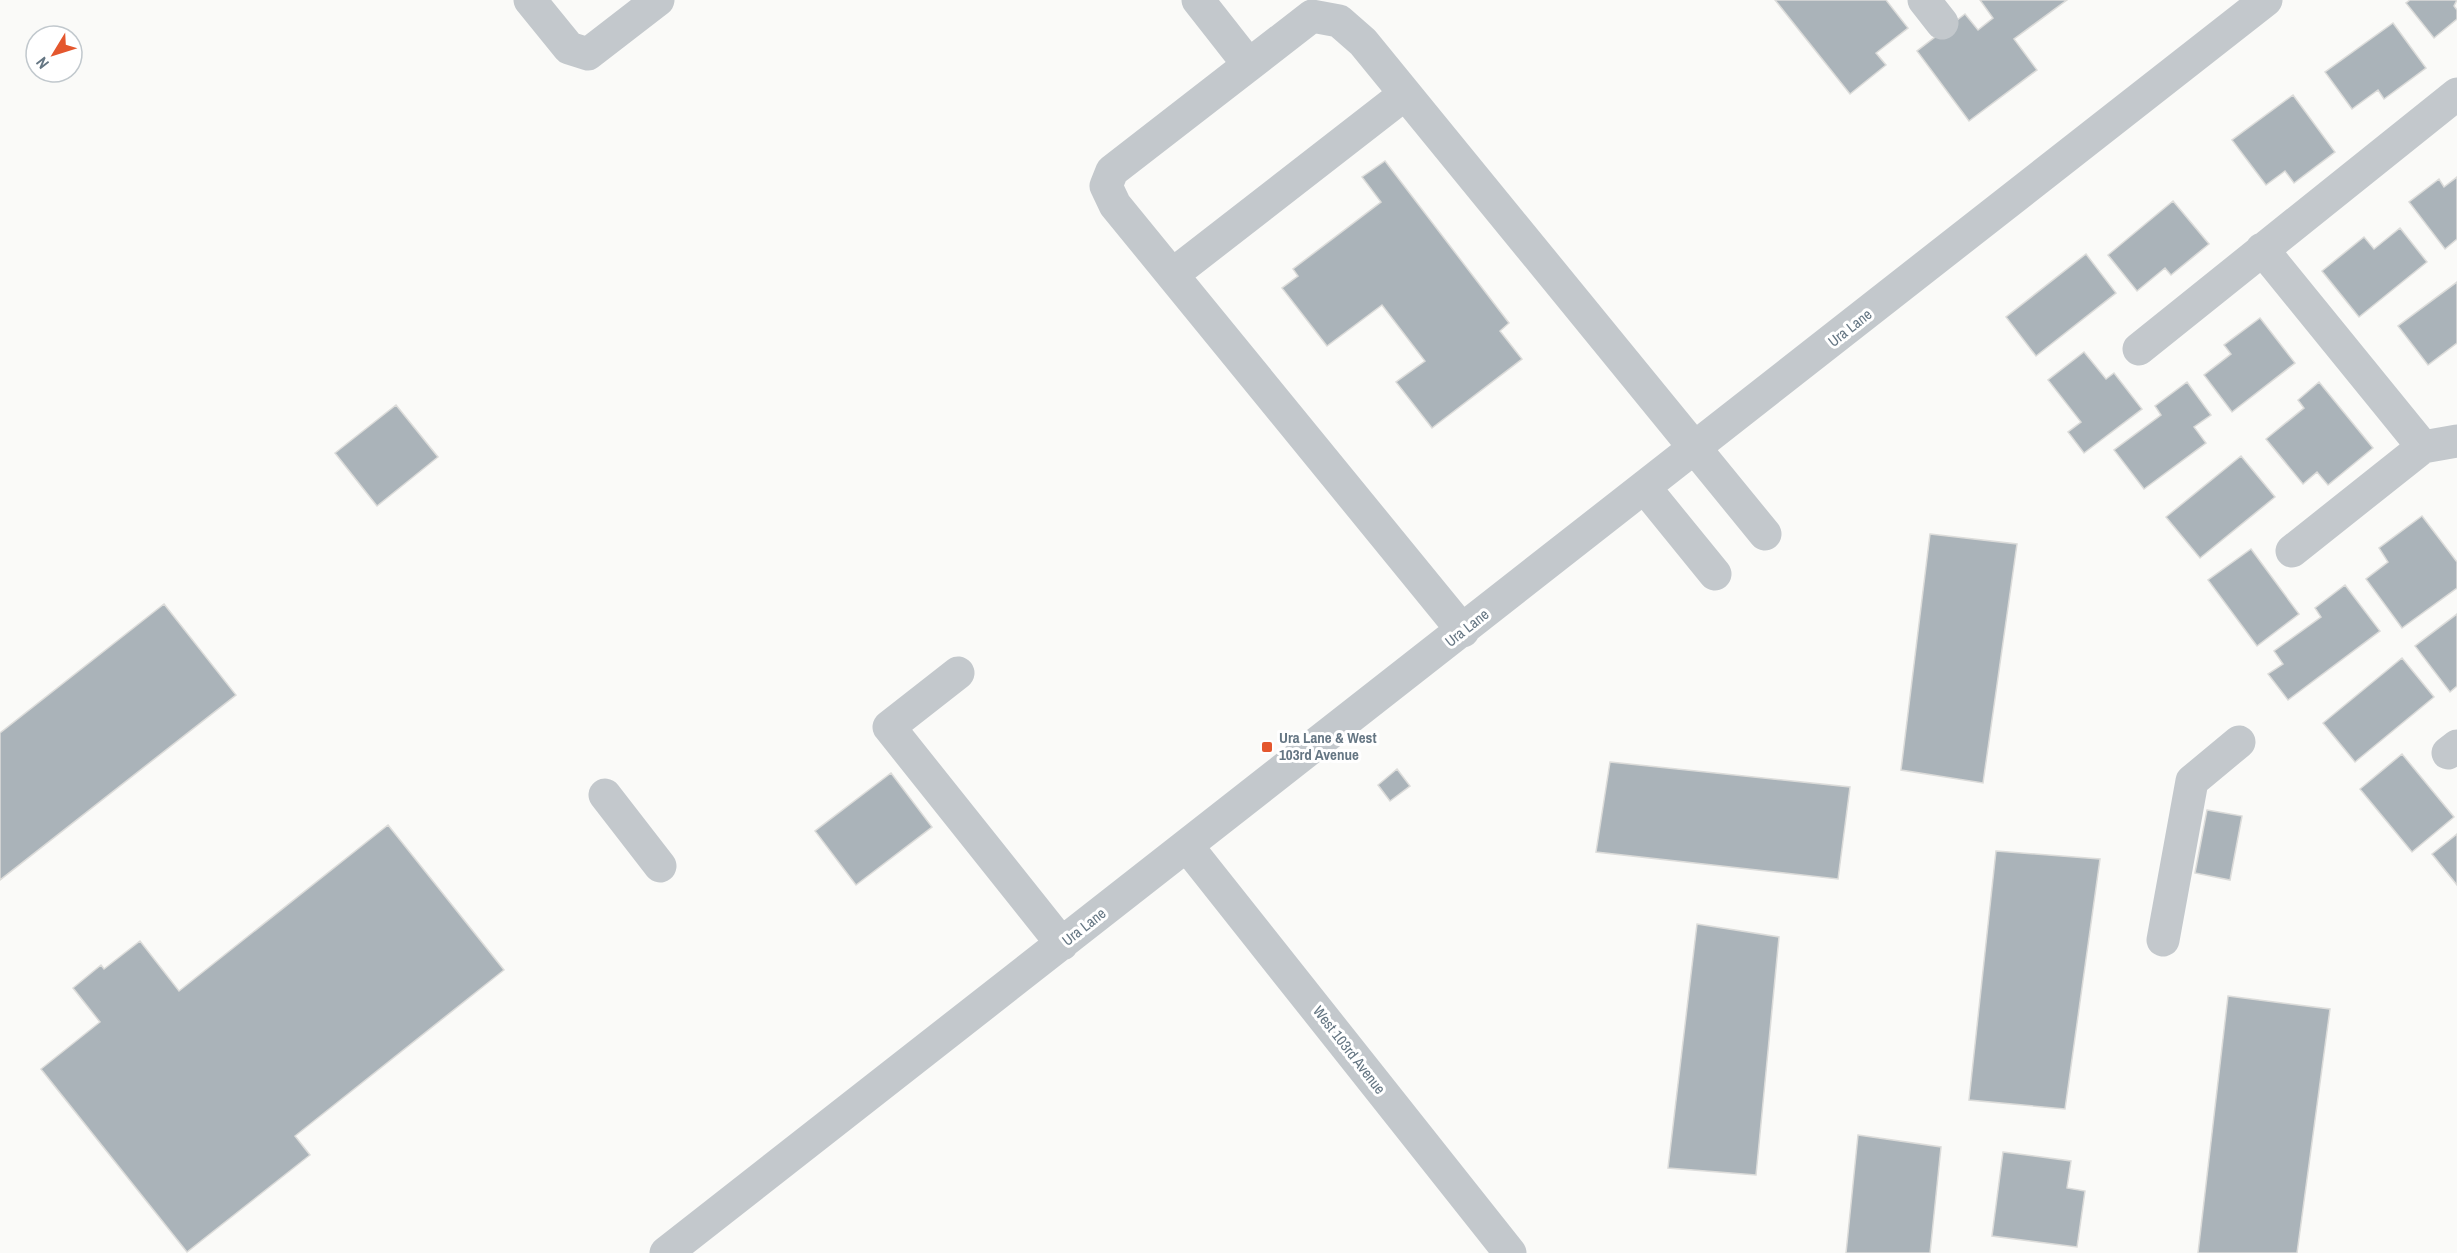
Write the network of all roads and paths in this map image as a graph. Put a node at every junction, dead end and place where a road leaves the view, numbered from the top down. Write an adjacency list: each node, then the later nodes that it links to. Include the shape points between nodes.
1 (530, 0): 2 (street, via 568,48 588,54)
2 (658, 0)
3 (1198, 0): 5 (street)
4 (2266, 0): 13 (street, Ura Lane)
5 (1249, 65): 6 (street, via 1312,16 1339,21 1363,42); 9 (street, via 1112,171 1106,186 1115,205)
6 (1405, 94): 9 (street); 13 (street)
7 (2457, 94): 8 (street)
8 (2262, 249): 10 (street); 12 (street)
9 (1172, 275): 18 (street)
10 (2139, 349)
11 (2457, 441): 12 (street)
12 (2423, 447): 16 (street)
13 (1695, 449): 14 (street, Ura Lane); 15 (street)
14 (1645, 488): 17 (street); 18 (street, Ura Lane)
15 (1765, 534)
16 (2292, 551)
17 (1715, 574)
18 (1463, 631): 22 (street, Ura Lane)
19 (958, 673): 25 (street, via 889,726)
20 (2239, 742): 24 (street, via 2192,781)
21 (604, 795): 23 (street)
22 (1187, 846): 25 (street, Ura Lane); 27 (street, West 103rd Avenue)
23 (660, 866)
24 (2163, 940)
25 (1062, 944): 26 (street, Ura Lane)
26 (666, 1253)
27 (1510, 1253)

